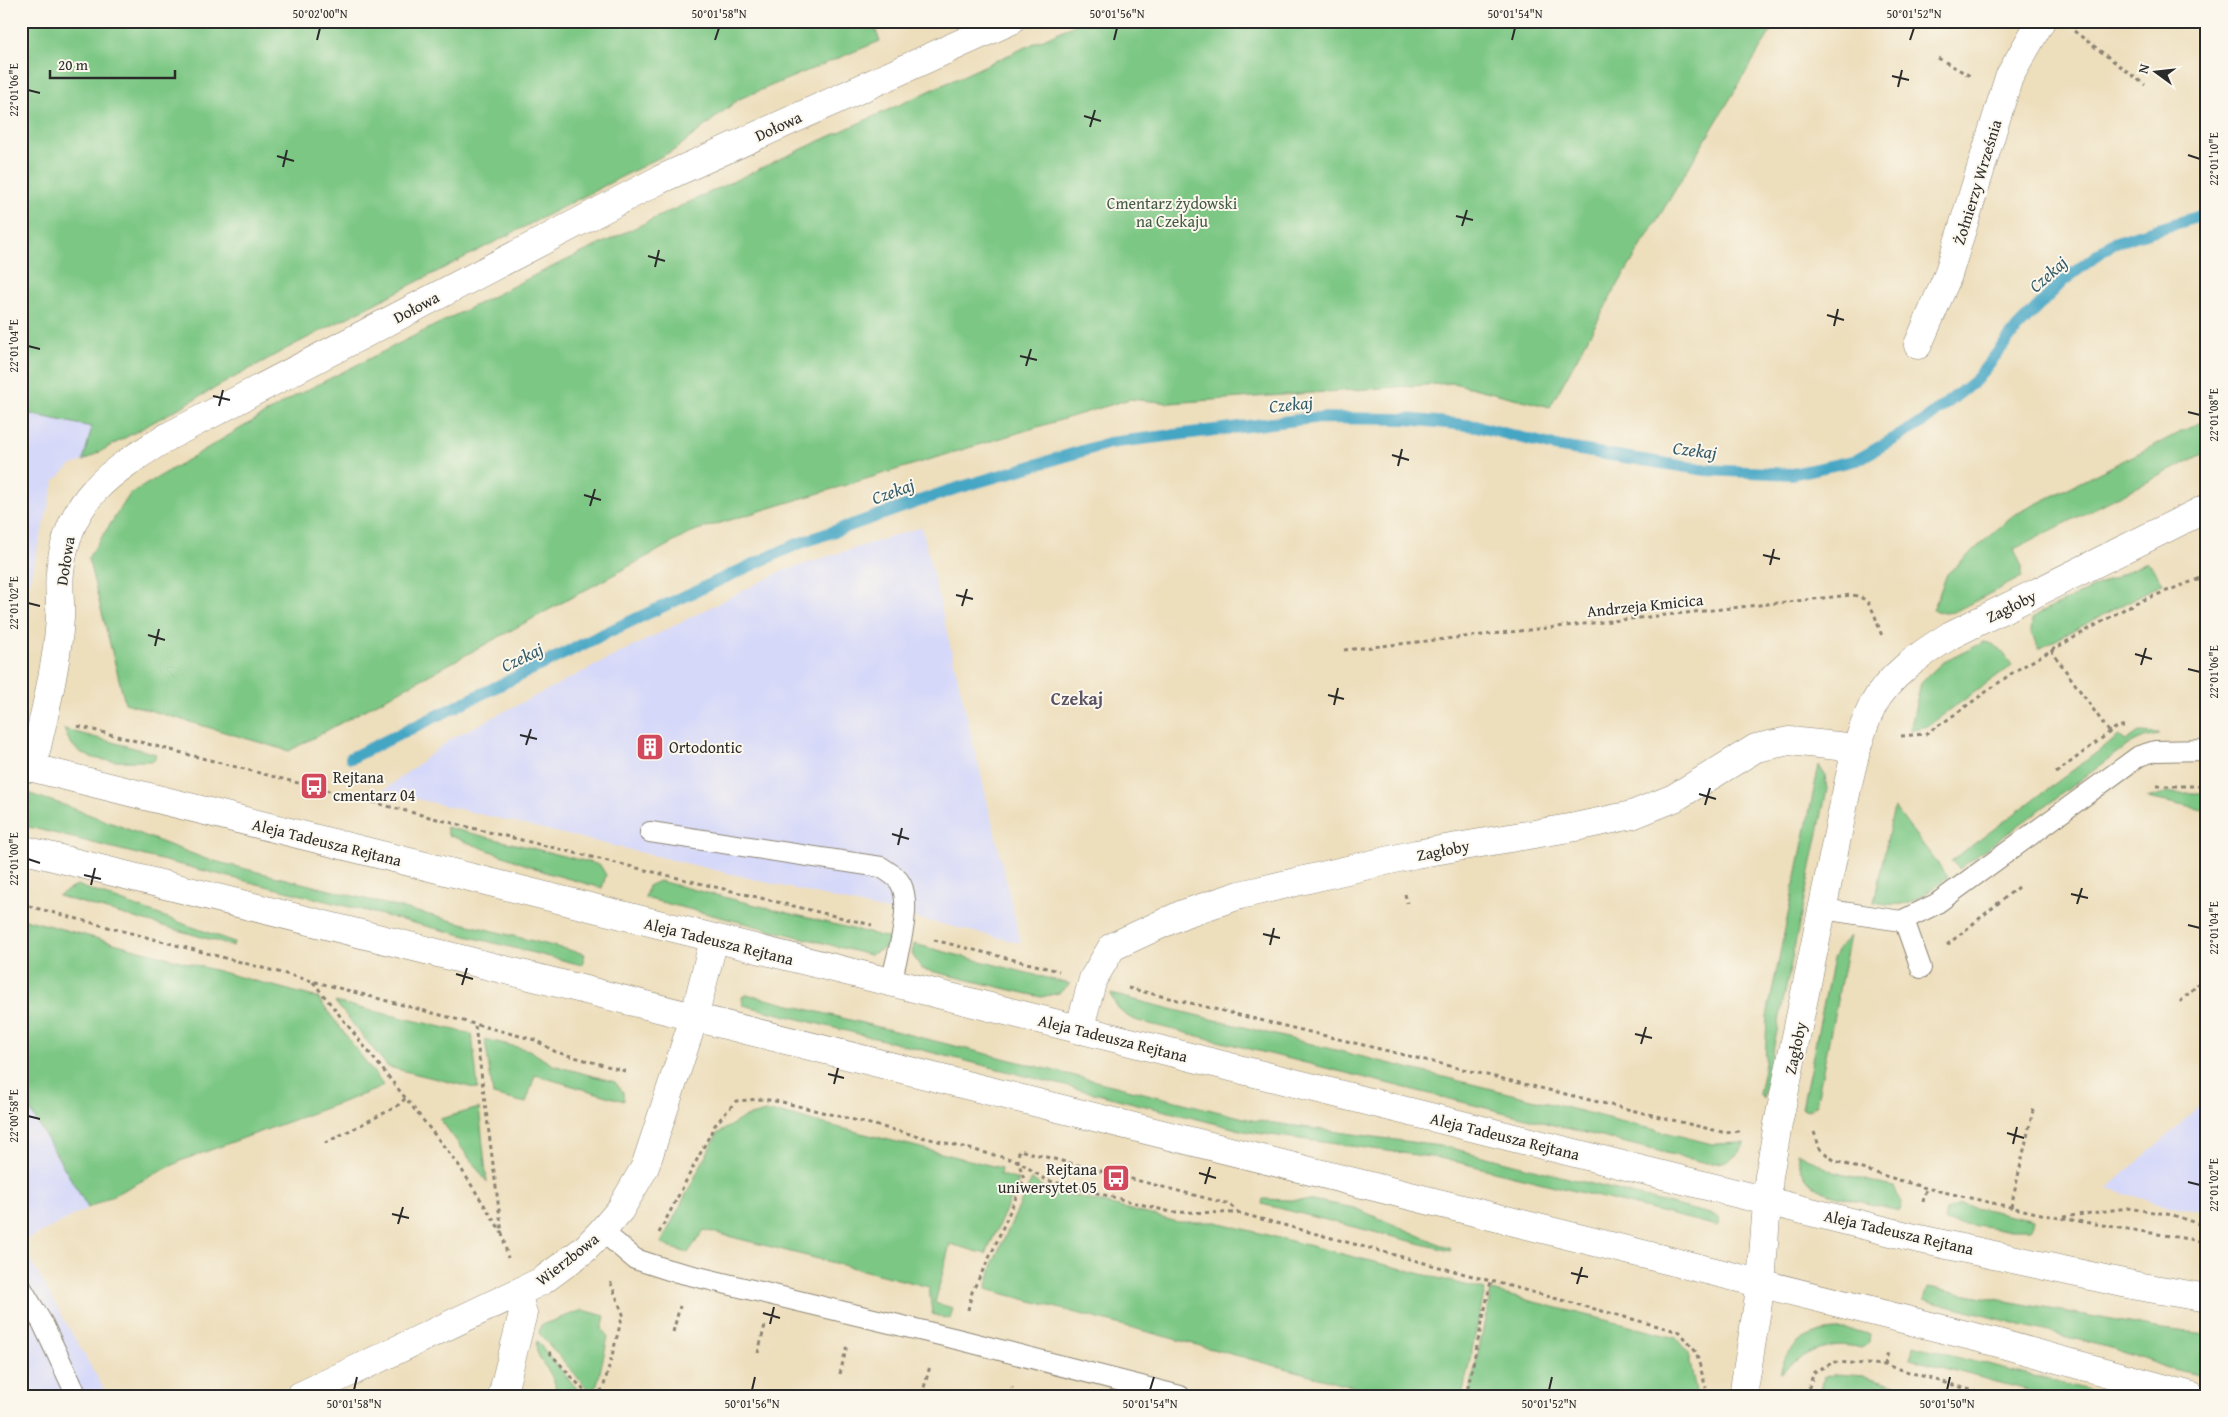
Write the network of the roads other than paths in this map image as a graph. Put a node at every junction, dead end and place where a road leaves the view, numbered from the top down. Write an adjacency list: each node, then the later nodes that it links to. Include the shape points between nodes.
1 (2041, 21): 3 (main road, Żołnierzy Września, via 2009,77 1948,275)
2 (993, 25): 7 (main road, Dołowa, via 659,180 169,436 124,464 94,489 72,521 64,547 60,618 43,716)
3 (1918, 345)
4 (2207, 508): 5 (main road, Zagłoby, via 1951,635 1900,673 1873,705)
5 (1857, 748): 10 (main road, Zagłoby); 16 (main road, Zagłoby, via 1789,741 1756,748 1674,798 1632,815 1416,854 1240,895 1184,914 1112,947 1093,979)
6 (2207, 750): 11 (lane, via 2155,751 2139,756 1936,904)
7 (27, 767): 12 (main road, Aleja Tadeusza Rejtana)
8 (650, 832): 14 (lane, via 881,867 894,875 901,884 905,900)
9 (21, 849): 15 (main road)
10 (1823, 908): 11 (lane); 17 (main road, Zagłoby, via 1778,1124)
11 (1904, 920): 13 (lane)
12 (714, 939): 14 (main road, Aleja Tadeusza Rejtana); 15 (main road, Wierzbowa)
13 (1921, 968)
14 (891, 983): 16 (main road, Aleja Tadeusza Rejtana)
15 (694, 1018): 18 (main road, Wierzbowa, via 646,1167 620,1210); 19 (main road)
16 (1079, 1030): 17 (main road, Aleja Tadeusza Rejtana)
17 (1767, 1201): 19 (main road, Zagłoby); 22 (main road, Aleja Tadeusza Rejtana, via 1915,1238)
18 (602, 1231): 21 (main road, Wierzbowa, via 565,1265 542,1282); 26 (lane, via 634,1259 669,1270)
19 (1761, 1284): 27 (main road, Zagłoby); 28 (main road, via 2076,1363)
20 (21, 1288): 23 (lane, via 43,1324)
21 (517, 1294): 24 (main road, Wierzbowa); 25 (main road, via 523,1313)
22 (2207, 1298)
23 (77, 1396)
24 (300, 1396)
25 (502, 1396)
26 (1180, 1396)
27 (1744, 1396)
28 (2192, 1396)

